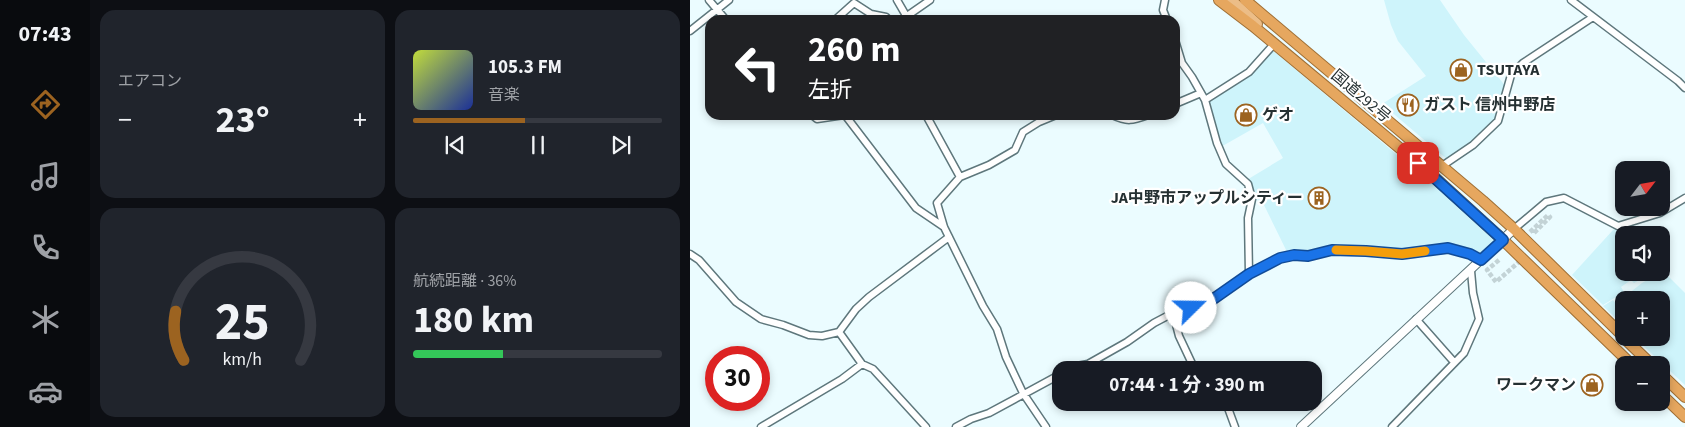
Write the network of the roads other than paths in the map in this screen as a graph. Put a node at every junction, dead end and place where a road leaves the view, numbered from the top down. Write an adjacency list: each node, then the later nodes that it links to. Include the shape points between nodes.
1 (709, 0): 11 (street)
2 (729, 0): 11 (street)
3 (897, 0): 16 (street)
4 (930, 0): 17 (street)
5 (1165, 0): 18 (street)
6 (1219, 0): 23 (highway, 国道292号)
7 (1231, 0): 23 (main road)
8 (1238, 0): 22 (main road)
9 (1245, 0): 22 (highway, 国道292号)
10 (1571, 0): 19 (street)
11 (718, 10): 12 (street); 13 (street)
12 (711, 15)
13 (722, 15)
14 (841, 15): 15 (street, via 854,3)
15 (875, 15)
16 (905, 15)
17 (911, 15)
18 (1165, 15)
19 (1593, 17): 25 (street); 31 (street, via 1523,63 1511,75 1498,121)
20 (705, 20): 21 (street)
21 (690, 31)
22 (1283, 33): 31 (highway, 国道292号)
23 (1275, 43): 26 (street, via 1249,72); 37 (highway, 国道292号, via 1432,175)
24 (1180, 56): 26 (street)
25 (1685, 88)
26 (1203, 97): 27 (street); 41 (street, via 1226,164 1248,184 1252,199 1248,218)
27 (1180, 103)
28 (849, 120): 34 (street, via 916,208)
29 (929, 120): 32 (street)
30 (1044, 120): 32 (street, via 1023,132 1015,150)
31 (1442, 166): 35 (highway, 国道292号)
32 (960, 177): 34 (street, via 937,203)
33 (1685, 198): 35 (street, via 1660,213 1618,226 1564,198 1546,202)
34 (944, 227): 36 (street)
35 (1514, 229): 37 (street); 44 (highway, 国道292号)
36 (950, 237): 45 (street, via 869,297); 55 (street, via 997,329 1006,358)
37 (1503, 240): 39 (street); 47 (highway, 国道292号)
38 (690, 254): 45 (street, via 736,302 760,319 809,335)
39 (1481, 260): 40 (street); 41 (street, via 1448,248 1402,254 1332,250 1280,258)
40 (1471, 271): 43 (street); 51 (street, via 1479,319 1464,354)
41 (1249, 274): 42 (street, via 1209,302)
42 (1173, 313): 49 (street); 50 (street, via 1179,336)
43 (1416, 319): 51 (street); 65 (street)
44 (1615, 328)
45 (839, 332): 52 (street)
46 (1633, 346): 48 (highway, 国道292号)
47 (1623, 356)
48 (1643, 356)
49 (1093, 361)
50 (1192, 361)
51 (1454, 362): 66 (street)
52 (862, 364): 60 (street); 61 (street, via 873,369)
53 (1052, 378): 55 (street)
54 (1670, 383): 56 (highway)
55 (1023, 393): 62 (street, via 989,414); 63 (street)
56 (1685, 398)
57 (1670, 403): 59 (highway)
58 (1229, 411): 64 (street)
59 (1685, 417)
60 (761, 427)
61 (926, 427)
62 (956, 427)
63 (1046, 427)
64 (1235, 427)
65 (1301, 427)
66 (1392, 427)

